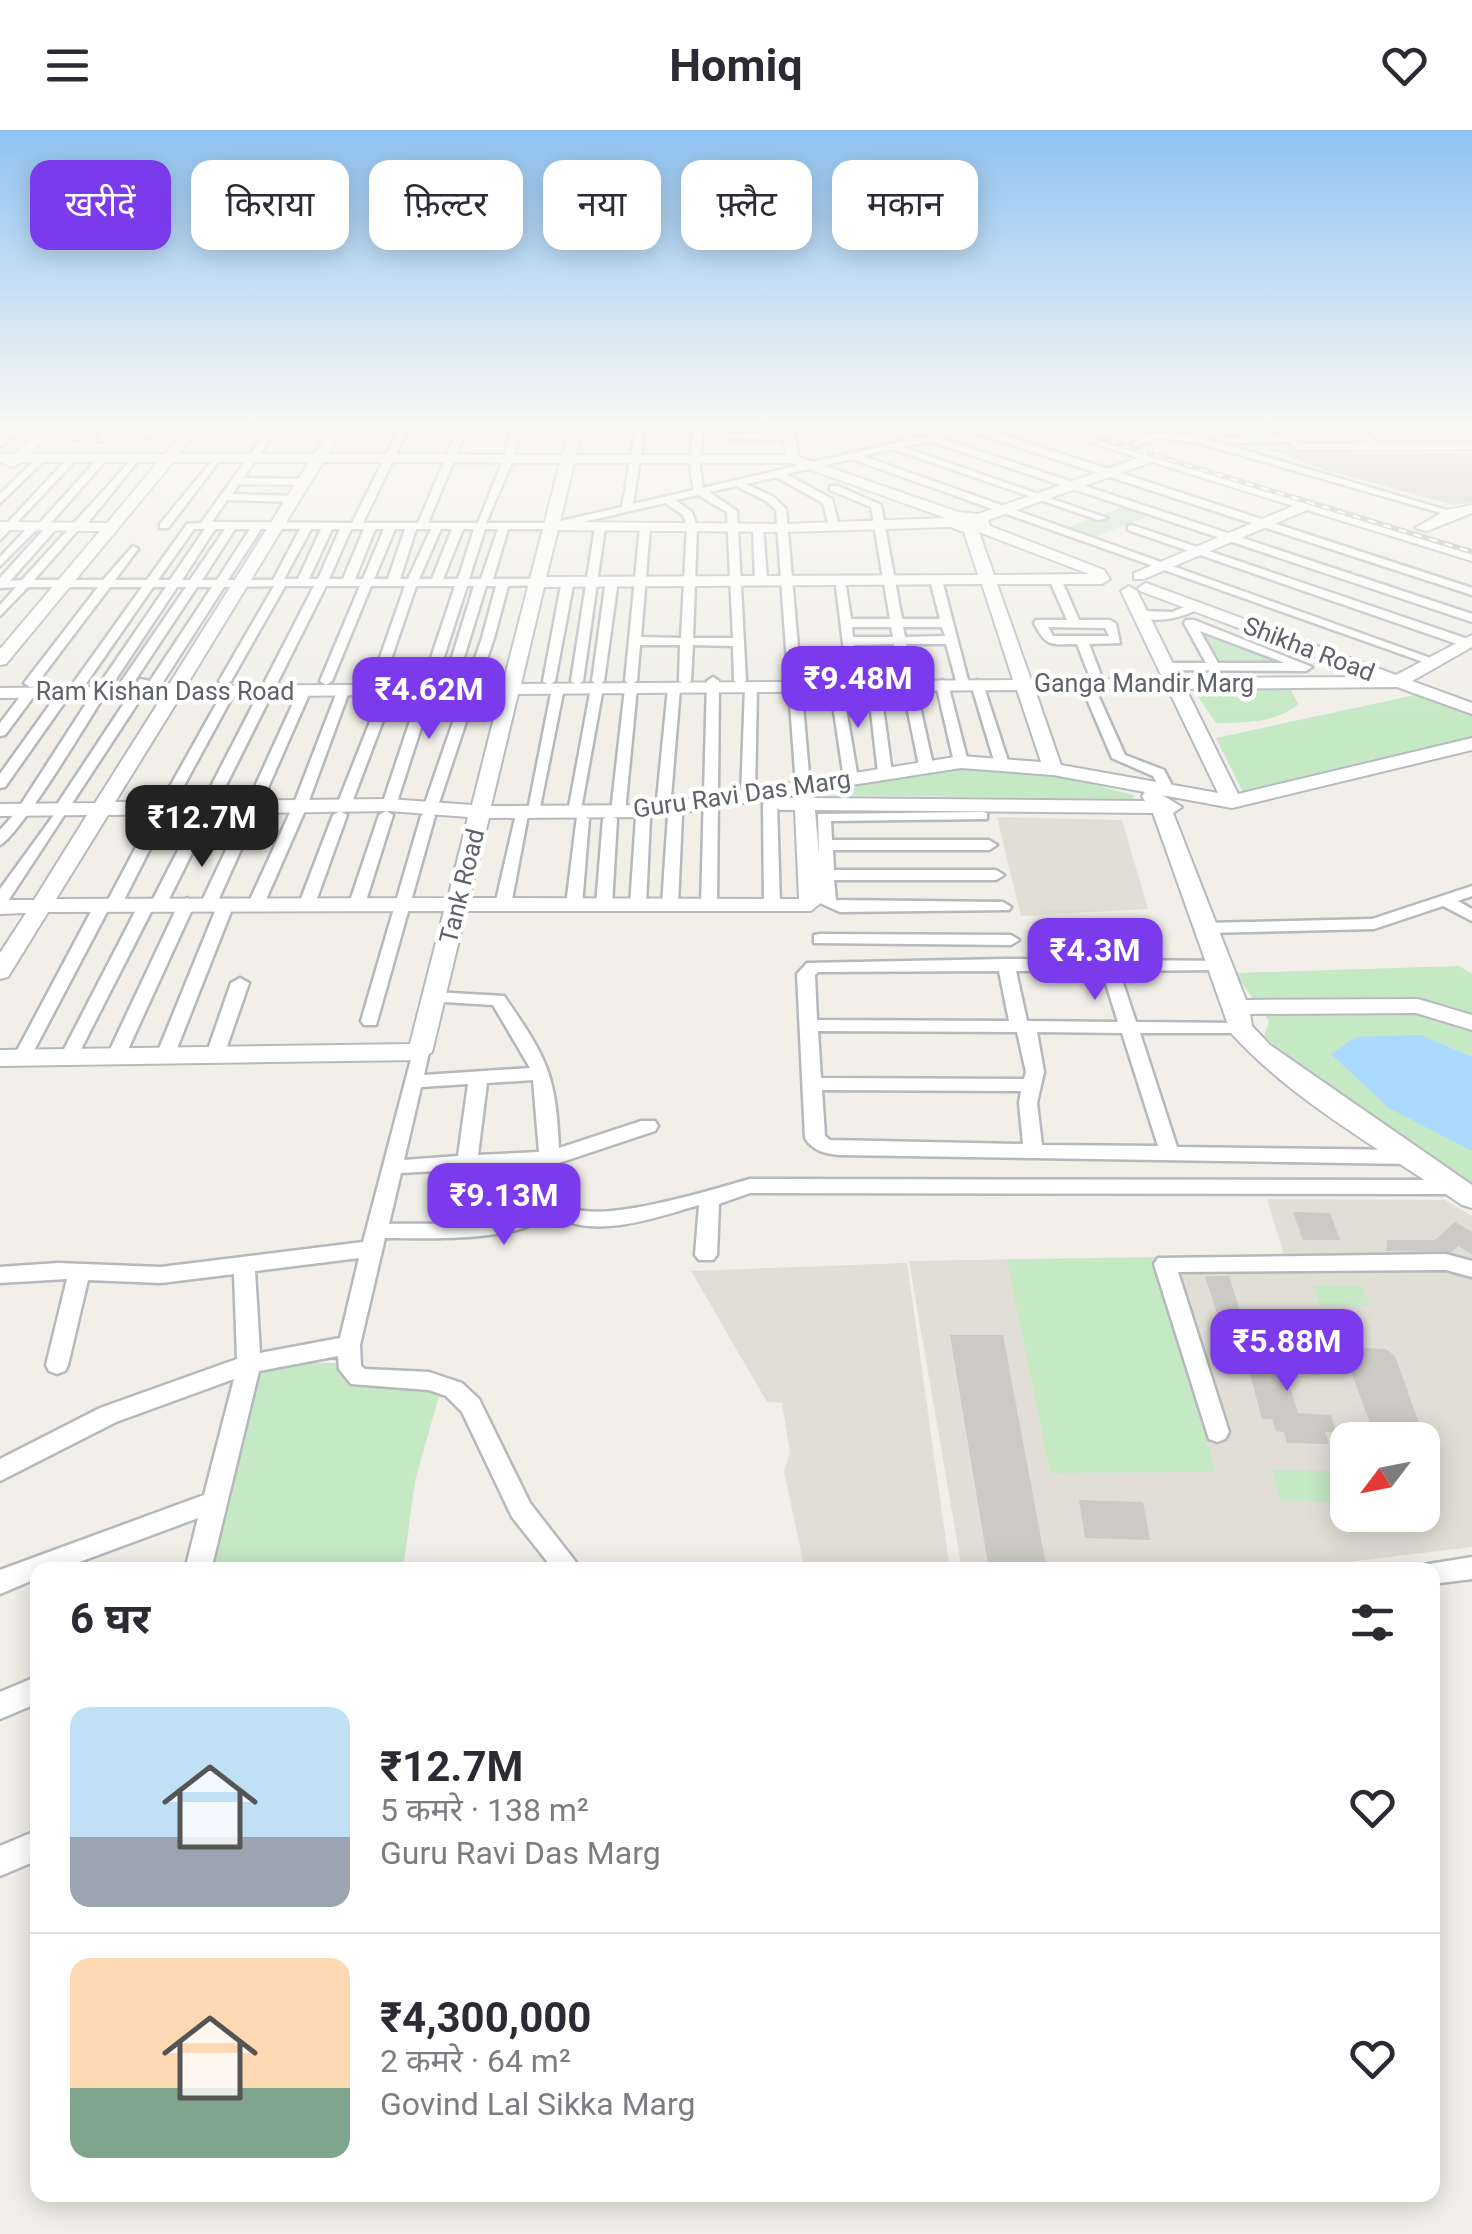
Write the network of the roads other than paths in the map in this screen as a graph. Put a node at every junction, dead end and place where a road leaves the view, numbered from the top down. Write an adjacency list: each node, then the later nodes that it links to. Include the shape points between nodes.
1 (199, 525): 89 (street, via 192,526)
2 (209, 525): 84 (street)
3 (233, 525): 85 (street)
4 (258, 525): 86 (street)
5 (279, 525): 71 (street)
6 (307, 525): 72 (street)
7 (328, 525): 73 (street)
8 (358, 525): 74 (street)
9 (359, 525): 75 (street)
10 (390, 525): 76 (street)
11 (417, 525): 77 (street)
12 (438, 525): 78 (street)
13 (459, 525): 79 (street)
14 (481, 525): 80 (street)
15 (498, 525): 31 (street)
16 (555, 525): 32 (street)
17 (870, 525): 33 (street)
18 (878, 525): 68 (street)
19 (968, 525): 70 (street)
20 (973, 525): 51 (street)
21 (1050, 525): 45 (street)
22 (1082, 525): 45 (street)
23 (1140, 525): 42 (street)
24 (1194, 525): 43 (street)
25 (1211, 525): 43 (street)
26 (1259, 525): 47 (street)
27 (1266, 525): 95 (street)
28 (1372, 525): 53 (street)
29 (1413, 525): 44 (street)
30 (1429, 525): 44 (street)
31 (504, 526): 32 (street); 81 (street)
32 (552, 526): 36 (street); 83 (street, Tank Road)
33 (834, 526): 41 (street)
34 (34, 527): 35 (street); 54 (street); 87 (street); 90 (street)
35 (107, 527): 91 (street)
36 (600, 527): 37 (street); 61 (street)
37 (645, 527): 38 (street); 63 (street)
38 (692, 527): 39 (street); 64 (street)
39 (735, 527): 40 (street); 58 (street)
40 (758, 528): 41 (street); 65 (street)
41 (784, 528): 66 (street)
42 (1132, 528): 48 (street); 52 (street)
43 (1203, 528): 47 (street)
44 (1422, 528): 49 (street)
45 (1066, 531): 46 (street)
46 (1082, 537): 48 (street); 51 (street)
47 (1230, 538): 52 (street); 56 (street)
48 (1095, 542): 55 (street)
49 (1472, 543)
50 (133, 549): 88 (street)
51 (1043, 551): 57 (street)
52 (1197, 551): 55 (street); 94 (street)
53 (1472, 556)
54 (0, 563)
55 (1162, 566): 92 (street); 98 (street)
56 (1346, 576): 93 (street); 94 (street)
57 (1104, 577): 59 (street); 92 (street, Shikha Road, via 1111,588)
58 (738, 579): 64 (street); 65 (street); 114 (street)
59 (1055, 579): 70 (street); 103 (street)
60 (568, 580): 61 (street); 83 (street); 140 (street)
61 (592, 580): 62 (street); 122 (street)
62 (612, 580): 63 (street); 126 (street)
63 (639, 580): 64 (street); 111 (street)
64 (687, 580): 113 (street)
65 (761, 580): 66 (street)
66 (785, 580): 67 (street); 141 (street)
67 (839, 580): 68 (street); 104 (street)
68 (889, 580): 69 (street); 105 (street)
69 (936, 580): 70 (street); 106 (street)
70 (988, 580): 134 (street)
71 (242, 582): 72 (street); 86 (street); 137 (street)
72 (280, 582): 73 (street); 145 (street)
73 (302, 582): 74 (street)
74 (324, 582): 75 (street); 146 (street)
75 (348, 582): 76 (street)
76 (370, 582): 77 (street); 120 (street)
77 (393, 582): 78 (street)
78 (412, 582): 79 (street); 138 (street)
79 (436, 582): 80 (street)
80 (460, 582): 81 (street); 124 (street)
81 (484, 582): 82 (street); 121 (street)
82 (503, 582): 83 (street); 125 (street)
83 (537, 582): 139 (street, Tank Road)
84 (174, 583): 85 (street); 89 (street); 144 (street)
85 (194, 583): 86 (street); 137 (street)
86 (218, 583): 137 (street)
87 (25, 584): 90 (street); 91 (street); 99 (street)
88 (106, 584): 89 (street); 91 (street); 147 (street)
89 (151, 584): 148 (street)
90 (0, 585)
91 (58, 585): 115 (street); 116 (street)
92 (1138, 585): 97 (street, Shikha Road); 100 (street)
93 (1374, 585): 96 (street); 102 (street)
94 (1314, 591): 96 (street); 98 (street)
95 (1472, 592)
96 (1342, 600): 101 (street); 112 (street)
97 (1197, 606): 100 (street, via 1174,616); 123 (street, Shikha Road)
98 (1281, 608): 101 (street)
99 (0, 612)
100 (1140, 615): 119 (street)
101 (1308, 617): 117 (street)
102 (1472, 618)
103 (1074, 622): 110 (street, via 1040,623 1049,640); 110 (street, via 1108,622 1117,639)
104 (845, 623): 105 (street); 107 (street)
105 (896, 623): 106 (street); 108 (street)
106 (947, 623): 109 (street)
107 (848, 640): 108 (street); 142 (street)
108 (900, 640): 109 (street); 131 (street)
109 (952, 640): 133 (street)
110 (1082, 640): 135 (street)
111 (634, 641): 113 (street); 127 (street)
112 (1469, 641): 117 (street, Ganga Mandir Marg)
113 (686, 642): 114 (street); 128 (street)
114 (740, 642): 130 (street)
115 (0, 646)
116 (0, 660)
117 (1433, 661): 123 (street, Ganga Mandir Marg)
118 (1214, 667): 118 (street, via 1287,667 1306,667 1190,623); 119 (street)
119 (1170, 675): 123 (street, Ganga Mandir Marg); 135 (street, Ganga Mandir Marg); 166 (street)
120 (326, 680): 138 (street, Ram Kishan Dass Road); 146 (street, Ram Kishan Dass Road)
121 (451, 680): 124 (street, Ram Kishan Dass Road); 125 (street, Ram Kishan Dass Road)
122 (576, 681): 126 (street, Ganga Mandir Marg); 140 (street, Ganga Mandir Marg)
123 (1396, 682): 151 (street, Shikha Road)
124 (427, 684): 125 (street, Ram Kishan Dass Road); 138 (street, Ram Kishan Dass Road); 169 (street)
125 (471, 684): 139 (street, Ram Kishan Dass Road); 176 (street)
126 (597, 684): 127 (street, Ganga Mandir Marg); 140 (street, Ganga Mandir Marg); 183 (street)
127 (631, 684): 128 (street, Ganga Mandir Marg); 182 (street)
128 (679, 684): 129 (street, Ganga Mandir Marg); 179 (street)
129 (713, 684): 130 (street, Ganga Mandir Marg); 167 (street)
130 (746, 684): 141 (street, Ganga Mandir Marg); 163 (street)
131 (907, 684): 132 (street, Ganga Mandir Marg); 143 (street, Ganga Mandir Marg); 157 (street)
132 (942, 684): 133 (street, Ganga Mandir Marg); 155 (street)
133 (970, 684): 134 (street, Ganga Mandir Marg); 156 (street)
134 (1024, 684): 135 (street, Ganga Mandir Marg); 158 (street)
135 (1092, 684): 164 (street, via 1119,758 1159,773)
136 (2, 685): 147 (street, Ram Kishan Dass Road)
137 (154, 685): 144 (street, Ram Kishan Dass Road); 145 (street, Ram Kishan Dass Road); 175 (street); 178 (street)
138 (383, 685): 150 (street, Ram Kishan Dass Road); 168 (street)
139 (511, 685): 140 (street, Ganga Mandir Marg); 180 (street, Tank Road)
140 (553, 685): 181 (street)
141 (796, 685): 142 (street, Ganga Mandir Marg); 162 (street)
142 (845, 685): 143 (street, Ganga Mandir Marg); 160 (street)
143 (874, 685): 159 (street)
144 (104, 686): 148 (street, Ram Kishan Dass Road); 177 (street)
145 (228, 686): 146 (street, Ram Kishan Dass Road); 170 (street)
146 (272, 686): 149 (street, Ram Kishan Dass Road); 171 (street)
147 (30, 687): 148 (street, Ram Kishan Dass Road); 152 (street)
148 (73, 687): 161 (street)
149 (305, 690): 150 (street, Ram Kishan Dass Road); 172 (street)
150 (344, 690): 173 (street)
151 (1472, 709)
152 (0, 732)
153 (1472, 744): 166 (street, Guru Ravi Das Marg)
154 (1472, 752): 166 (street, Guru Ravi Das Marg)
155 (961, 762): 156 (street, Guru Ravi Das Marg); 157 (street, Guru Ravi Das Marg)
156 (1002, 764): 158 (street, Guru Ravi Das Marg)
157 (926, 766): 159 (street, Guru Ravi Das Marg)
158 (1053, 770): 164 (street, Guru Ravi Das Marg)
159 (884, 772): 160 (street, Guru Ravi Das Marg)
160 (852, 779): 162 (street, Guru Ravi Das Marg)
161 (0, 784)
162 (805, 795): 163 (street, Guru Ravi Das Marg); 165 (street, Guru Ravi Das Marg); 174 (street, Guru Ravi Das Marg); 205 (street, via 812,901)
163 (748, 796): 167 (street, Guru Ravi Das Marg)
164 (1159, 796): 166 (street, Guru Ravi Das Marg); 174 (street, Guru Ravi Das Marg); 210 (street)
165 (770, 804): 167 (street, Guru Ravi Das Marg); 205 (street)
166 (1233, 805)
167 (710, 807): 179 (street, Guru Ravi Das Marg); 204 (street)
168 (342, 810): 169 (street, Guru Ravi Das Marg); 173 (street, Guru Ravi Das Marg); 196 (street)
169 (387, 810): 176 (street, Guru Ravi Das Marg); 197 (street)
170 (163, 811): 171 (street, Guru Ravi Das Marg); 175 (street, Guru Ravi Das Marg); 194 (street)
171 (206, 811): 172 (street, Guru Ravi Das Marg); 191 (street)
172 (251, 811): 173 (street, Guru Ravi Das Marg); 192 (street)
173 (298, 811): 195 (street)
174 (981, 811): 185 (street, via 828,815); 186 (street)
175 (99, 812): 178 (street, Guru Ravi Das Marg); 206 (street)
176 (429, 812): 180 (street, Guru Ravi Das Marg); 198 (street)
177 (10, 813): 178 (street, Guru Ravi Das Marg); 184 (street)
178 (60, 813): 193 (street)
179 (660, 814): 182 (street, Guru Ravi Das Marg); 202 (street); 203 (street)
180 (479, 815): 181 (street, Guru Ravi Das Marg); 199 (street, Tank Road)
181 (527, 815): 183 (street, Guru Ravi Das Marg); 200 (street)
182 (614, 815): 183 (street, Guru Ravi Das Marg); 201 (street)
183 (579, 816): 207 (street)
184 (0, 840)
185 (825, 844): 186 (street); 187 (street)
186 (988, 844): 188 (street)
187 (827, 875): 188 (street); 208 (street, via 832,906)
188 (996, 875): 208 (street)
189 (1472, 892): 190 (street)
190 (1446, 901): 209 (street); 210 (street, via 1374,924)
191 (153, 903): 192 (street); 194 (street); 228 (street)
192 (207, 903): 195 (street); 225 (street); 226 (street)
193 (0, 904): 206 (street)
194 (109, 904): 206 (street); 229 (street)
195 (256, 904): 196 (street)
196 (307, 904): 197 (street)
197 (357, 904): 198 (street)
198 (401, 905): 199 (street); 219 (street)
199 (457, 905): 200 (street); 217 (street, Tank Road)
200 (503, 905): 207 (street)
201 (604, 905): 202 (street); 207 (street)
202 (638, 905): 203 (street)
203 (670, 905): 204 (street)
204 (708, 905): 205 (street)
205 (772, 905)
206 (40, 906): 215 (street)
207 (574, 906)
208 (1003, 907): 212 (street)
209 (1472, 916)
210 (1204, 928): 214 (street)
211 (820, 940): 212 (street)
212 (1010, 954): 213 (street); 221 (street, via 813,967 806,974); 222 (street)
213 (1109, 965): 214 (street); 223 (street)
214 (1220, 966): 218 (street)
215 (0, 972)
216 (240, 983): 227 (street)
217 (434, 998): 224 (street, Tank Road); 230 (street, via 498,1000)
218 (1239, 1018): 220 (street, via 1386,1004 1418,1006); 223 (street); 239 (street, via 1290,1073)
219 (370, 1021)
220 (1472, 1024)
221 (808, 1025): 222 (street); 233 (street)
222 (1023, 1027): 223 (street); 234 (street)
223 (1126, 1028): 237 (street)
224 (420, 1052): 227 (street); 232 (street, Tank Road)
225 (116, 1056): 226 (street); 228 (street)
226 (164, 1056): 227 (street)
227 (215, 1056)
228 (68, 1057): 229 (street)
229 (11, 1058)
230 (542, 1073): 231 (street); 238 (street)
231 (478, 1078): 232 (street); 240 (street)
232 (413, 1082): 241 (street, Tank Road)
233 (813, 1084): 234 (street); 236 (street, via 816,1138 824,1146)
234 (1032, 1085): 236 (street)
235 (648, 1126): 238 (street)
236 (1032, 1151): 237 (street)
237 (1170, 1154): 239 (street)
238 (551, 1158): 240 (street); 244 (street)
239 (1410, 1158): 243 (street)
240 (467, 1164): 241 (street)
241 (392, 1168): 245 (street, Tank Road)
242 (728, 1191): 243 (street, via 750,1186); 244 (street, via 629,1214 582,1217 562,1212); 246 (street, via 707,1206)
243 (1463, 1193)
244 (544, 1196): 245 (street, via 532,1218)
245 (374, 1240): 247 (street); 251 (street, Tank Road)
246 (706, 1256)
247 (244, 1263): 249 (street, via 161,1274); 252 (street)
248 (1472, 1269): 254 (street, via 1446,1262 1164,1264)
249 (79, 1272): 250 (street); 253 (street)
250 (0, 1275)
251 (348, 1345): 252 (street); 259 (street, via 350,1369 359,1378 429,1381 454,1389 471,1406 521,1510)
252 (249, 1364): 255 (street, via 108,1414); 256 (street)
253 (57, 1365)
254 (1217, 1432)
255 (0, 1471)
256 (212, 1504): 257 (street); 258 (street)
257 (54, 1562)
258 (200, 1562)
259 (563, 1562)
260 (1472, 1568): 262 (street)
261 (30, 1571): 263 (street)
262 (1440, 1572)
263 (0, 1582)
264 (30, 1692): 265 (street)
265 (0, 1706)
266 (30, 1848): 267 (street)
267 (0, 1861)

